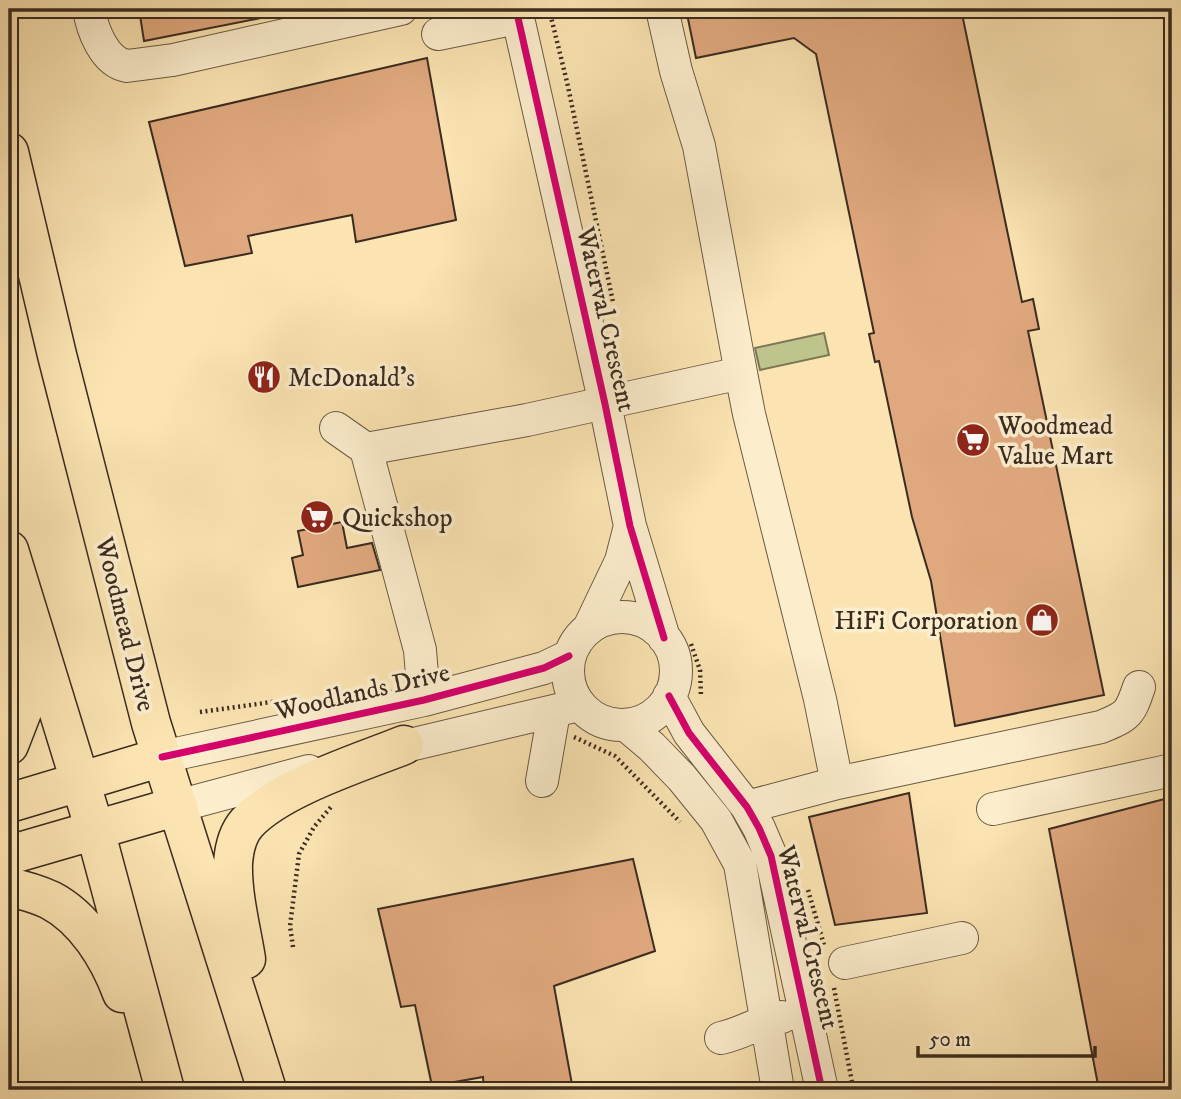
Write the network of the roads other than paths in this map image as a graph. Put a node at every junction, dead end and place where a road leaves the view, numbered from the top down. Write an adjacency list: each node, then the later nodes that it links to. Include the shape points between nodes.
1 (89, 9): 2 (street, via 92,25 109,56 127,66)
2 (401, 9)
3 (662, 9): 7 (street, via 699,146)
4 (516, 13): 5 (street); 8 (street, Waterval Crescent)
5 (438, 34)
6 (9, 152): 24 (main road, Woodmead Drive)
7 (741, 373): 8 (street); 28 (street)
8 (605, 404): 10 (street); 11 (street, Waterval Crescent)
9 (336, 428): 10 (street)
10 (366, 449): 19 (street, via 419,650)
11 (630, 526): 14 (street, Waterval Crescent, via 621,561); 15 (street, Waterval Crescent)
12 (9, 550): 13 (main road)
13 (24, 596): 22 (main road, via 23,709); 26 (main road)
14 (589, 628): 15 (street, via 622,617 641,620); 16 (street, Waterval Crescent)
15 (677, 639): 18 (street, Waterval Crescent, via 669,643 676,679)
16 (569, 656): 19 (street, Woodlands Drive, via 544,668); 20 (street, via 571,690)
17 (1139, 687): 28 (street, via 1128,715 1101,727)
18 (669, 696): 21 (street, via 658,711); 31 (street, Waterval Crescent, via 689,733)
19 (424, 700): 24 (street, Woodlands Drive)
20 (561, 718): 21 (street, via 592,717); 23 (street); 27 (street)
21 (626, 725): 39 (street, Waterval Crescent, via 682,778 716,820 740,864)
22 (9, 746)
23 (404, 746): 30 (street); 40 (main road, via 267,805 239,835 234,880)
24 (162, 757): 26 (main road); 30 (main road, Woodmead Drive)
25 (1172, 770): 32 (street)
26 (78, 781): 29 (main road); 33 (main road)
27 (542, 781)
28 (838, 783): 31 (street)
29 (9, 803)
30 (178, 806): 33 (main road); 40 (main road, Woodmead Drive)
31 (747, 807): 38 (street, Waterval Crescent, via 771,856)
32 (993, 809)
33 (95, 831): 34 (main road); 42 (main road)
34 (9, 855)
35 (9, 887): 41 (main road, via 52,901 79,922 104,953)
36 (962, 938): 37 (street)
37 (835, 966)
38 (809, 1023): 39 (street); 44 (street, Waterval Crescent)
39 (749, 1034): 43 (street, Waterval Crescent)
40 (267, 1089)
41 (159, 1090)
42 (165, 1090)
43 (778, 1090)
44 (822, 1090)

